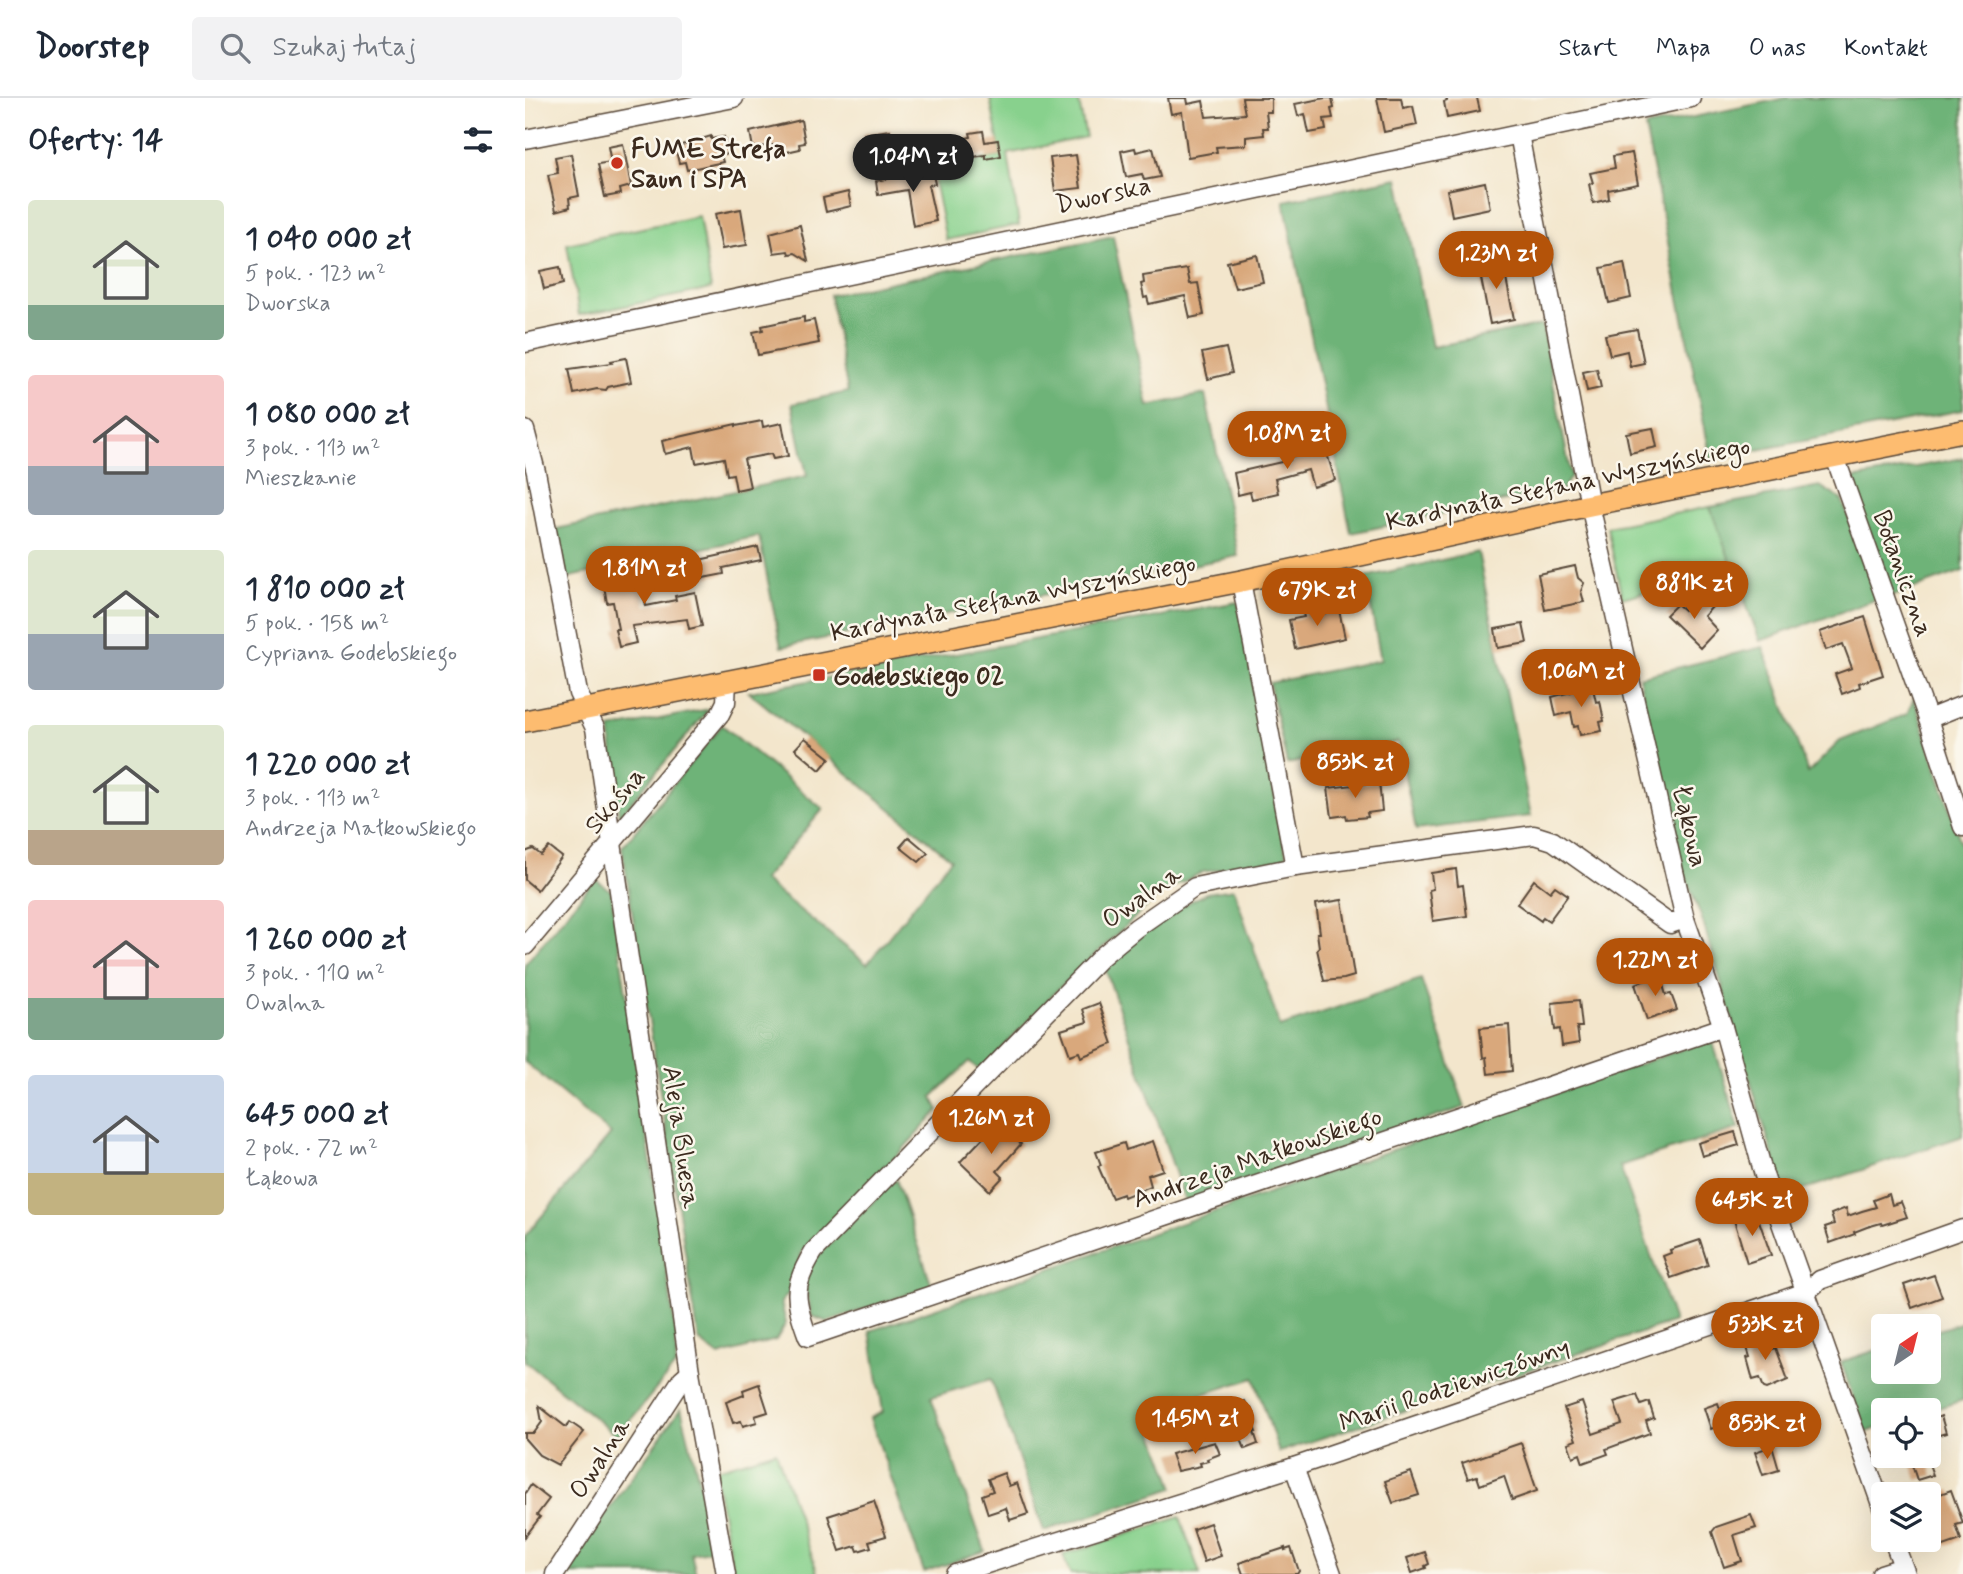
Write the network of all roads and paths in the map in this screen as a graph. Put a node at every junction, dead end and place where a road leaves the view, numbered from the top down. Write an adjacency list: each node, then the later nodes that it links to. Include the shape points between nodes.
1 (734, 98): 3 (street)
2 (1691, 98): 4 (street, Dworska)
3 (698, 101): 5 (street)
4 (1519, 134): 6 (street, Dworska); 10 (street, Łąkowa)
5 (525, 139)
6 (525, 343)
7 (525, 430): 14 (street, Aleja Bluesa, via 578,694)
8 (1963, 431): 9 (main road, Kardynała Stefana Wyszyńskiego)
9 (1835, 457): 10 (main road, Kardynała Stefana Wyszyńskiego); 15 (street, Botaniczna)
10 (1590, 505): 11 (main road, Kardynała Stefana Wyszyńskiego); 20 (street, Łąkowa)
11 (1241, 581): 12 (main road, Kardynała Stefana Wyszyńskiego); 19 (street)
12 (727, 681): 14 (main road, Kardynała Stefana Wyszyńskiego); 18 (street, Skośna, via 720,714)
13 (1963, 705): 15 (street)
14 (585, 709): 16 (main road, Kardynała Stefana Wyszyńskiego); 18 (street, Aleja Bluesa, via 595,728)
15 (1928, 719): 17 (street, Botaniczna)
16 (525, 722)
17 (1963, 827)
18 (613, 842): 21 (street, Skośna); 26 (street, Aleja Bluesa)
19 (1295, 867): 20 (street, Owalna, via 1534,835 1553,841 1670,924); 25 (street, Owalna, via 1195,887 1101,957 814,1251 800,1273 796,1294)
20 (1685, 919): 22 (street, Łąkowa)
21 (525, 946)
22 (1723, 1027): 24 (street, Łąkowa, via 1764,1175); 25 (street, Andrzeja Małkowskiego)
23 (1963, 1230): 24 (street, Marii Rodziewiczówny, via 1819,1280)
24 (1806, 1292): 27 (street, Marii Rodziewiczówny); 28 (street, Łąkowa)
25 (808, 1337)
26 (689, 1372): 31 (street, Owalna); 32 (street, Aleja Bluesa)
27 (1294, 1467): 33 (street, Marii Rodziewiczówny); 34 (street)
28 (1873, 1482)
29 (1897, 1552): 30 (street)
30 (1904, 1570): 35 (street)
31 (555, 1574)
32 (726, 1574)
33 (955, 1574)
34 (1332, 1574)
35 (1881, 1574)

